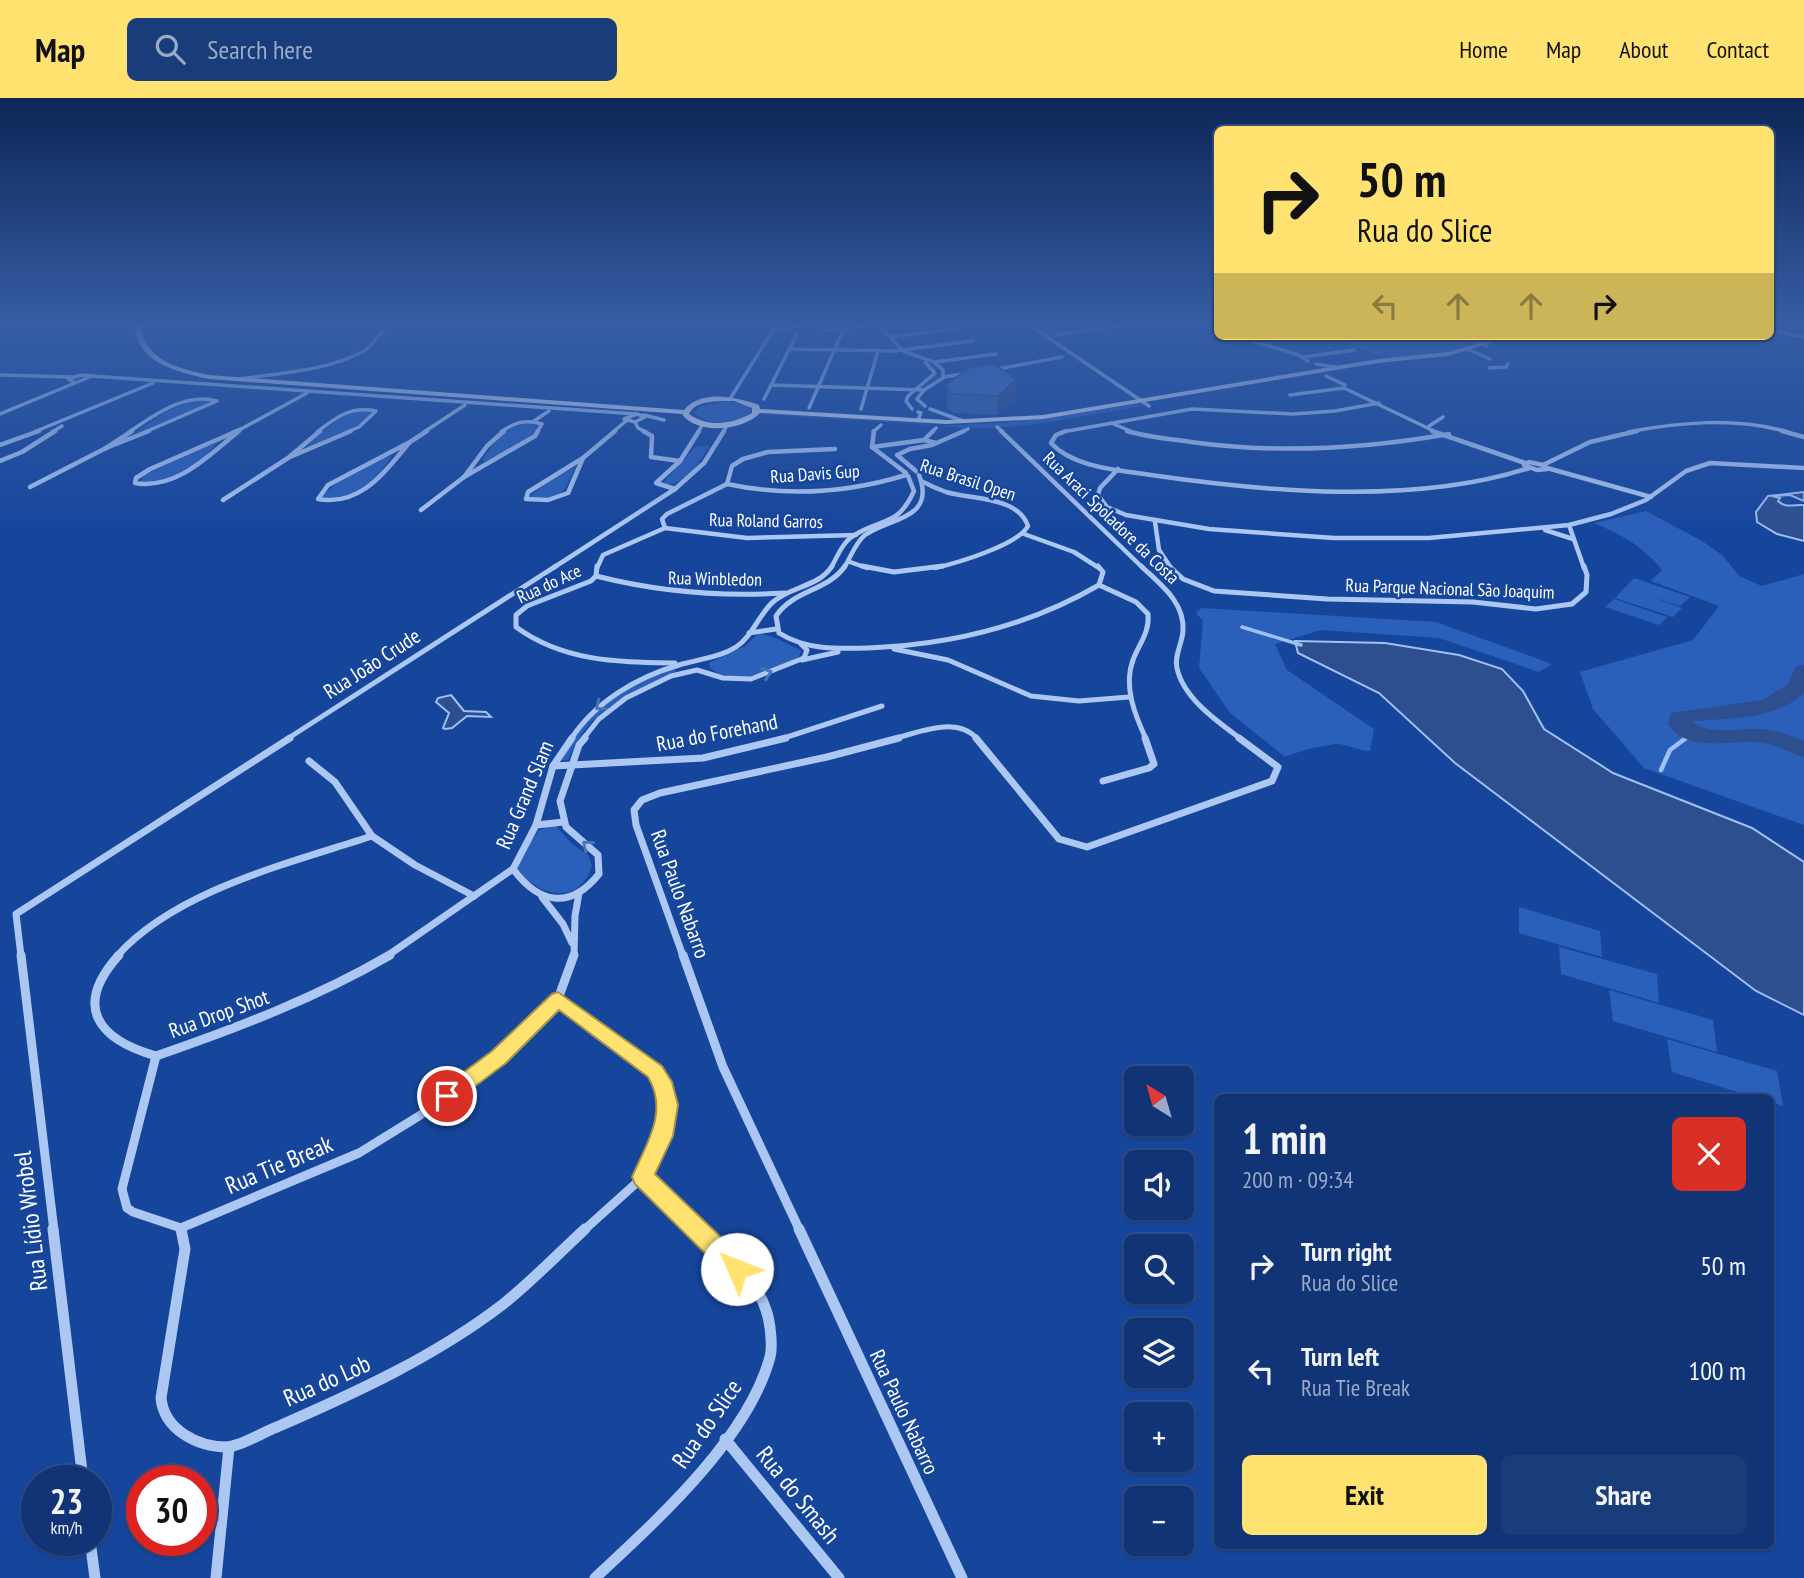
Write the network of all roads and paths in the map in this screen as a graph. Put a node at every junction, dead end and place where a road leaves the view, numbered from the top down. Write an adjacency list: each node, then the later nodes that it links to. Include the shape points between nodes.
1 (43, 393): 36 (street)
2 (130, 393): 39 (street)
3 (216, 393): 21 (street)
4 (295, 393): 19 (street)
5 (328, 393): 37 (street)
6 (434, 393): 35 (street)
7 (734, 393): 23 (street)
8 (767, 393): 24 (street)
9 (816, 393): 29 (street)
10 (866, 393): 31 (street)
11 (912, 393): 32 (street, via 906,401)
12 (922, 393): 28 (street, via 917,399)
13 (1131, 393): 25 (street)
14 (1187, 393): 25 (street)
15 (1213, 393): 25 (street)
16 (1303, 393): 20 (street)
17 (1354, 393): 26 (street)
18 (1357, 393): 26 (street)
19 (307, 394): 22 (street); 56 (street)
20 (1290, 395)
21 (208, 397): 57 (street, via 170,407); 59 (street, via 217,401)
22 (386, 399): 27 (street); 30 (street)
23 (730, 399): 35 (street, via 703,401); 38 (street, via 752,403)
24 (764, 399)
25 (1147, 403): 50 (street); 55 (street, via 1052,423)
26 (1377, 404): 45 (street, via 1293,414 1192,409); 52 (street); 60 (street)
27 (466, 405): 34 (street); 64 (street)
28 (925, 406)
29 (809, 408)
30 (369, 409): 68 (street, via 337,418); 70 (street, via 376,413 370,419)
31 (861, 409)
32 (912, 409)
33 (930, 409): 50 (street)
34 (549, 411): 41 (street); 44 (street)
35 (685, 411): 47 (street, via 688,419)
36 (0, 414)
37 (637, 414): 41 (street); 42 (street)
38 (755, 414): 48 (street); 49 (street); 50 (street, via 918,416)
39 (81, 415): 51 (street); 53 (street)
40 (1443, 417): 52 (street)
41 (626, 419): 42 (street); 76 (street)
42 (640, 419): 43 (street); 46 (street); 79 (street, via 638,428 652,436 651,457)
43 (664, 420)
44 (534, 421): 78 (street, via 515,424 494,437); 80 (street, via 543,426 535,436)
45 (1111, 422): 60 (street, via 1129,431 1177,440 1289,450 1384,446); 86 (street, via 1064,431 1052,446 1064,455)
46 (648, 423)
47 (703, 424): 48 (street); 79 (street)
48 (728, 424): 93 (street, Rua João Crude, via 704,463)
49 (881, 425): 54 (street); 69 (street, via 873,430)
50 (968, 425): 54 (street); 55 (street); 66 (street)
51 (51, 426): 53 (street); 67 (street)
52 (1429, 426): 58 (street)
53 (59, 428): 77 (street)
54 (936, 428): 62 (street)
55 (997, 428): 128 (street, Rua Araci Spoladore da Costa, via 1176,600 1183,629 1177,670 1187,691)
56 (241, 429): 63 (street); 65 (street)
57 (128, 434): 59 (street); 71 (street)
58 (1449, 434): 60 (street); 82 (street)
59 (137, 435): 71 (street)
60 (1443, 435): 82 (street)
61 (1804, 437): 84 (street, via 1759,425 1629,432 1573,447)
62 (923, 440): 66 (street); 69 (street)
63 (211, 442): 65 (street); 65 (street, via 150,469 135,483 171,479 202,462)
64 (410, 442): 73 (street); 75 (street)
65 (223, 443)
66 (936, 443): 87 (street, via 897,455)
67 (0, 445)
68 (302, 447): 70 (street); 74 (street)
69 (872, 447): 88 (street)
70 (311, 448): 74 (street)
71 (106, 449): 92 (street)
72 (835, 449): 91 (street, Rua Davis Gup, via 748,457 730,467)
73 (383, 456): 75 (street); 75 (street, via 328,485 318,499 356,495)
74 (290, 457): 95 (street)
75 (397, 457)
76 (583, 458): 81 (street); 83 (street)
77 (0, 461)
78 (477, 461): 80 (street); 89 (street)
79 (680, 461): 93 (street, via 656,484)
80 (489, 462): 89 (street)
81 (572, 465): 83 (street); 83 (street, via 535,487 526,499 548,500 568,493)
82 (1528, 465): 84 (street); 86 (street, via 1467,482 1341,491 1228,485)
83 (580, 466)
84 (1545, 467): 94 (street)
85 (1804, 467): 94 (street, via 1710,463 1686,471)
86 (1118, 470): 97 (street, via 1100,488 1099,499 1117,512)
87 (918, 473): 88 (street, Rua Davis Gup); 90 (street)
88 (907, 475): 90 (street, Rua Brasil Open); 91 (street, Rua Davis Gup, via 803,491 763,491); 102 (street, via 914,491 905,510)
89 (464, 477): 96 (street)
90 (923, 481): 101 (street, Rua Brasil Open, via 947,492 1016,509 1027,522); 103 (street, via 923,496 913,512)
91 (727, 484): 99 (street, Rua Roland Garros, via 667,514 662,519)
92 (30, 487)
93 (675, 489): 137 (street, Rua João Crude)
94 (1648, 498): 98 (street)
95 (223, 500)
96 (421, 510)
97 (1155, 522): 100 (street, via 1368,539); 104 (street, Rua Parque Nacional São Joaquim, via 1165,562 1184,579 1207,590 1536,609 1572,604 1586,592 1587,575)
98 (1569, 525): 100 (street); 104 (street, Rua Parque Nacional São Joaquim)
99 (664, 528): 102 (street, Rua Roland Garros, via 747,538); 106 (street, via 603,555)
100 (1538, 528): 104 (street)
101 (1024, 534): 105 (street, via 971,558 918,571 879,572); 107 (street, via 1090,560 1102,572)
102 (854, 535): 103 (street, Rua Roland Garros); 108 (street, Rua Grand Slam, via 826,576)
103 (867, 535): 105 (street)
104 (1573, 539)
105 (850, 562): 109 (street, via 827,583)
106 (596, 576): 108 (street, Rua Winbledon, via 684,595); 119 (street, Rua do Ace, via 527,606 516,615 516,627 569,653)
107 (1099, 585): 112 (street, via 1014,624); 123 (street, via 1136,602 1149,620 1131,665)
108 (788, 593): 109 (street, Rua Winbledon); 111 (street, Rua Grand Slam, via 774,601)
109 (799, 594): 110 (street, via 775,616)
110 (776, 629): 111 (street); 113 (street)
111 (749, 633): 116 (street, Rua Grand Slam, via 731,650)
112 (937, 642): 115 (street); 118 (street, via 936,653)
113 (800, 644): 114 (street); 117 (street, via 808,653)
114 (852, 648): 115 (street); 117 (street, Rua Grand Slam)
115 (887, 648): 118 (street)
116 (706, 659): 120 (street, Rua Grand Slam); 122 (street)
117 (800, 660): 122 (street, Rua Grand Slam, one-way to 117, via 751,679)
118 (948, 660): 123 (street, via 1031,696 1079,701)
119 (625, 662): 120 (street, Rua do Ace); 121 (street, Rua do Ace)
120 (683, 663): 121 (street, Rua Grand Slam)
121 (655, 673): 127 (street, Rua Grand Slam, one-way to 127, via 592,712 572,733)
122 (709, 674): 126 (street, Rua Grand Slam, via 697,670 679,673 626,698 590,729)
123 (1129, 697): 129 (street, via 1154,764)
124 (882, 706): 126 (street, Rua do Forehand, via 722,755 642,765)
125 (309, 761): 132 (street, via 335,782)
126 (570, 765): 127 (street, Rua do Forehand); 130 (street, Rua Grand Slam, via 560,802)
127 (553, 766): 131 (street, Rua Grand Slam)
128 (1278, 767): 151 (street, Rua Paulo Nabarro, via 1272,781 1087,847 1059,839 973,734 957,727 938,727 827,757 660,793 642,800 634,810 723,1067)
129 (1103, 781)
130 (564, 822): 131 (street); 134 (street, one-way to 130, via 599,874 599,860)
131 (536, 825): 133 (street, Rua Grand Slam)
132 (372, 836): 135 (street); 140 (street, Rua Drop Shot, via 225,888 152,923 128,942 99,987 97,1019 110,1037)
133 (513, 869): 135 (street, Rua Drop Shot); 136 (street, Rua Grand Slam, via 521,883)
134 (579, 893): 136 (street, via 558,899); 138 (street)
135 (474, 896): 140 (street, Rua Drop Shot, via 405,946 331,987 253,1022)
136 (542, 897): 138 (street, via 563,924)
137 (16, 914): 145 (street, Rua Lídio Wrobel)
138 (573, 948): 139 (street, via 574,958)
139 (558, 999): 141 (street, via 655,1072 665,1088 668,1105 662,1136); 142 (street, Rua Tie Break, via 499,1057 387,1136 306,1177)
140 (156, 1056): 142 (street, via 123,1198 127,1208 140,1216)
141 (643, 1177): 143 (street, Rua do Slice, via 756,1287 767,1311 768,1365 753,1399); 144 (street, Rua do Lob, via 486,1317 382,1380)
142 (181, 1228): 144 (street, via 185,1249 162,1408 174,1427 191,1440)
143 (726, 1438): 149 (street, Rua do Slice, via 677,1500); 150 (street, Rua do Smash)
144 (229, 1447): 148 (street)
145 (81, 1465)
146 (92, 1556): 147 (street)
147 (94, 1578)
148 (216, 1578)
149 (595, 1578)
150 (839, 1578)
151 (962, 1578)

